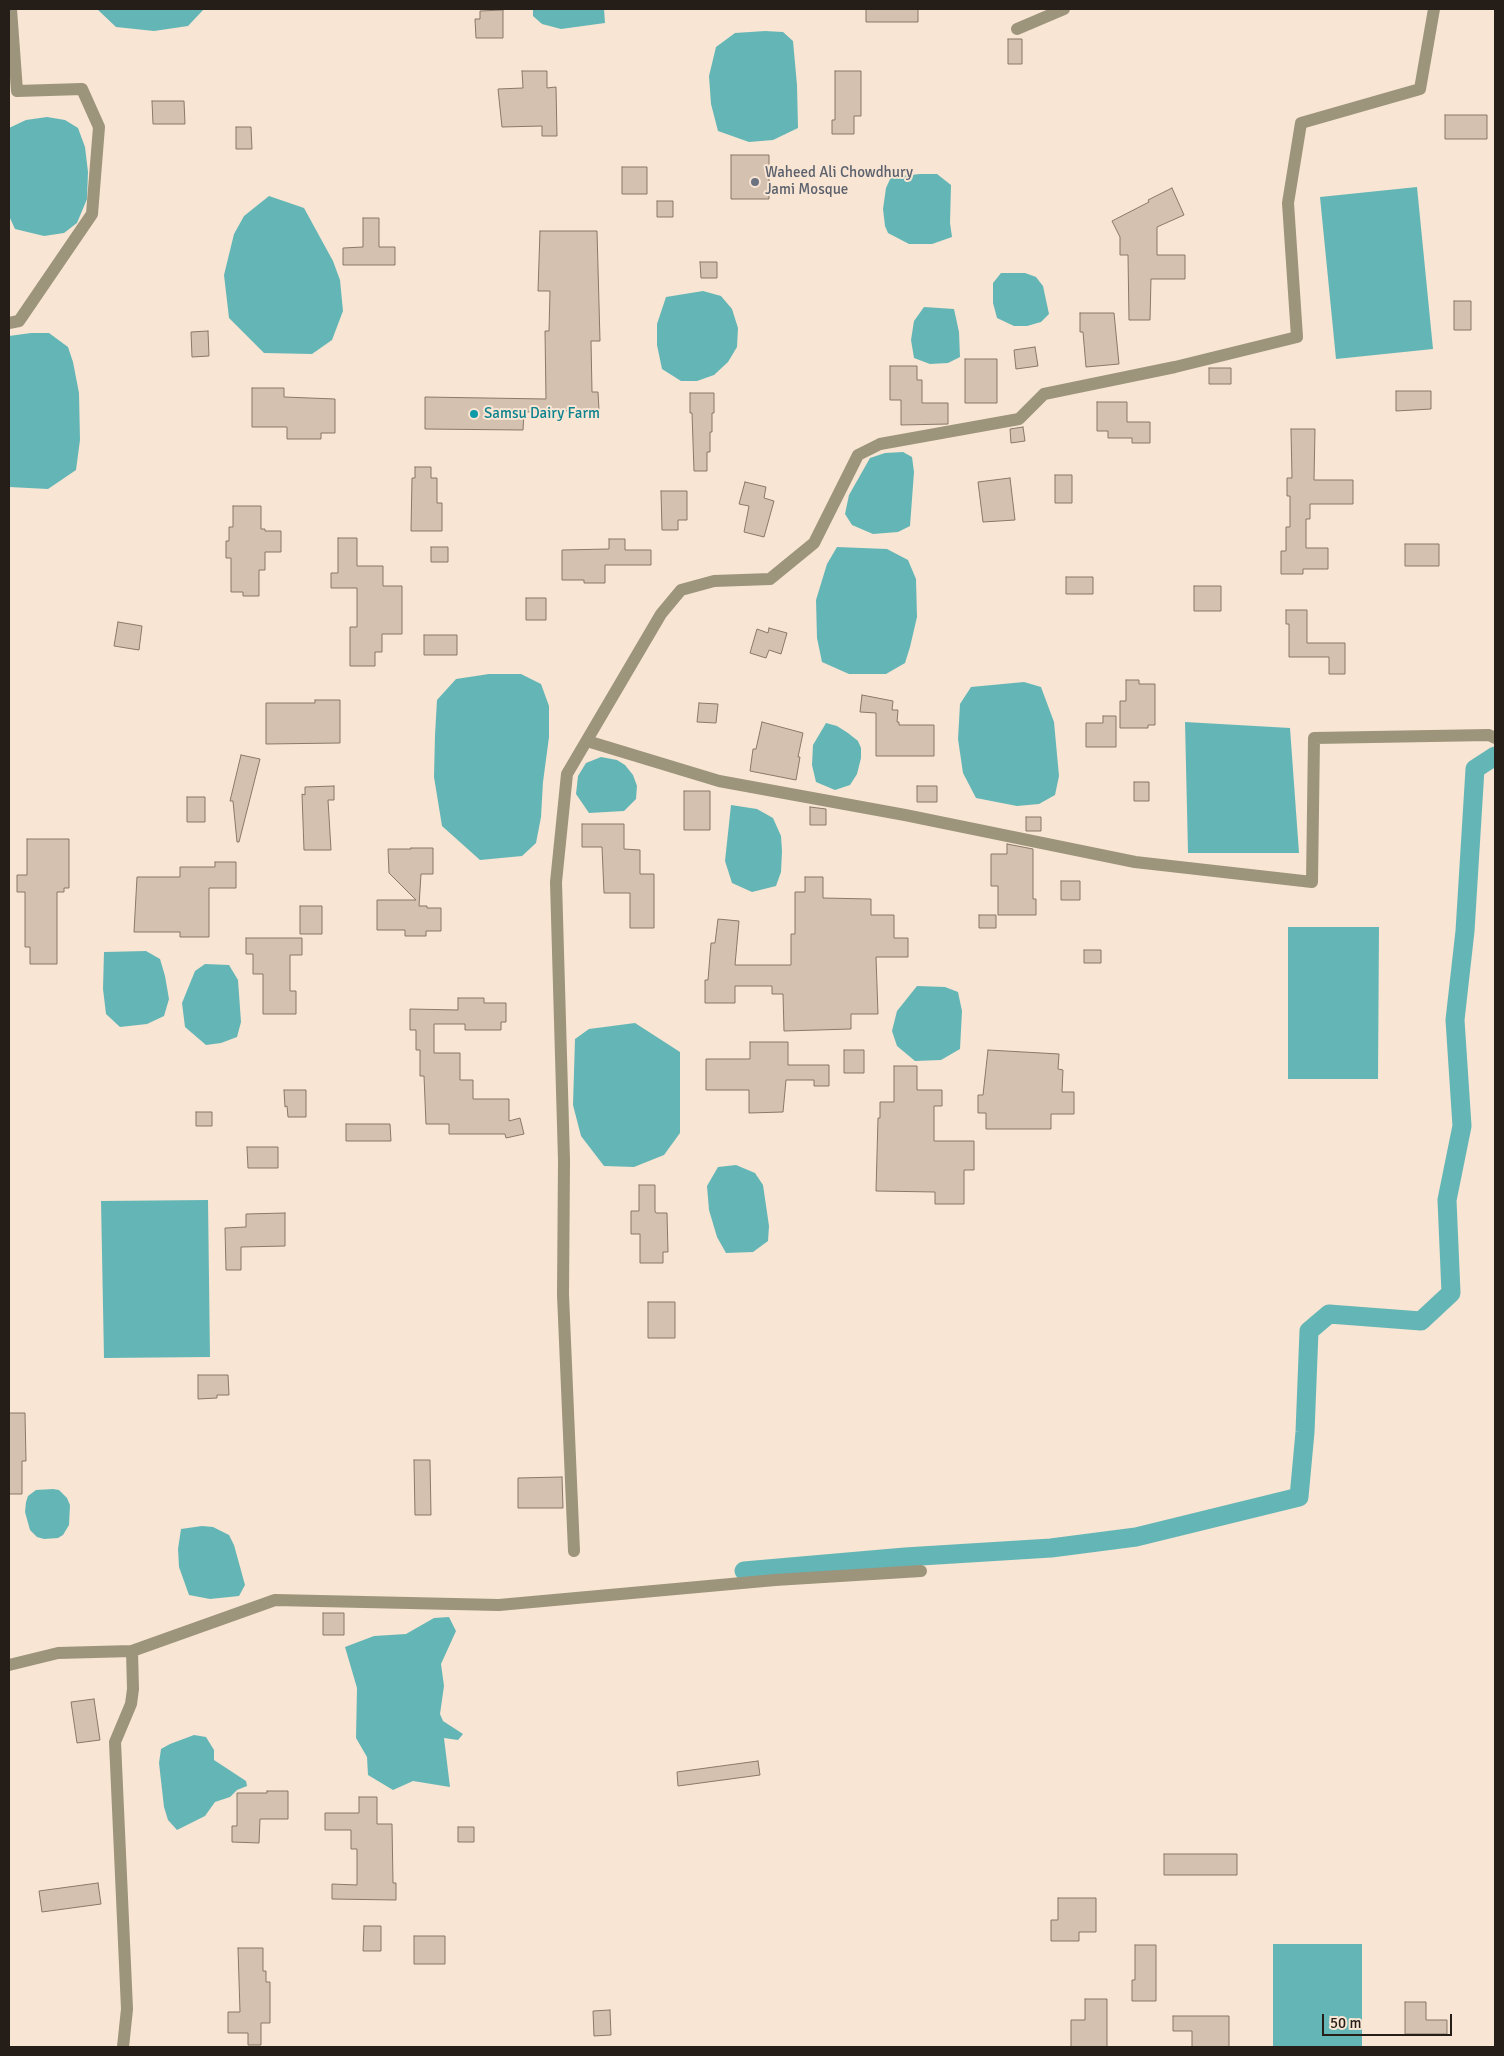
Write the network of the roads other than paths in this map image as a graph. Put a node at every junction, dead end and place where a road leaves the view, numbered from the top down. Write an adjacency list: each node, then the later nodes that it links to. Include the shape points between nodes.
1 (11, 9): 5 (street, via 17,91 82,89 99,127 92,214 20,321)
2 (1064, 9): 4 (street)
3 (1434, 9): 7 (street, via 1420,89 1301,123 1288,203 1297,337 1044,394 1019,420 880,444 858,455 814,543 770,579 714,581 681,590 660,614)
4 (1017, 29)
5 (9, 323)
6 (1495, 738): 7 (street, via 1489,735 1314,738 1312,882 1135,862 719,781)
7 (588, 741): 8 (street, via 567,774 556,882 564,1160 563,1295)
8 (574, 1551)
9 (921, 1570): 10 (street, via 499,1605 275,1600)
10 (132, 1651): 11 (street, via 58,1653); 12 (street, via 131,1704 115,1742 127,2009)
11 (9, 1665)
12 (123, 2047)

